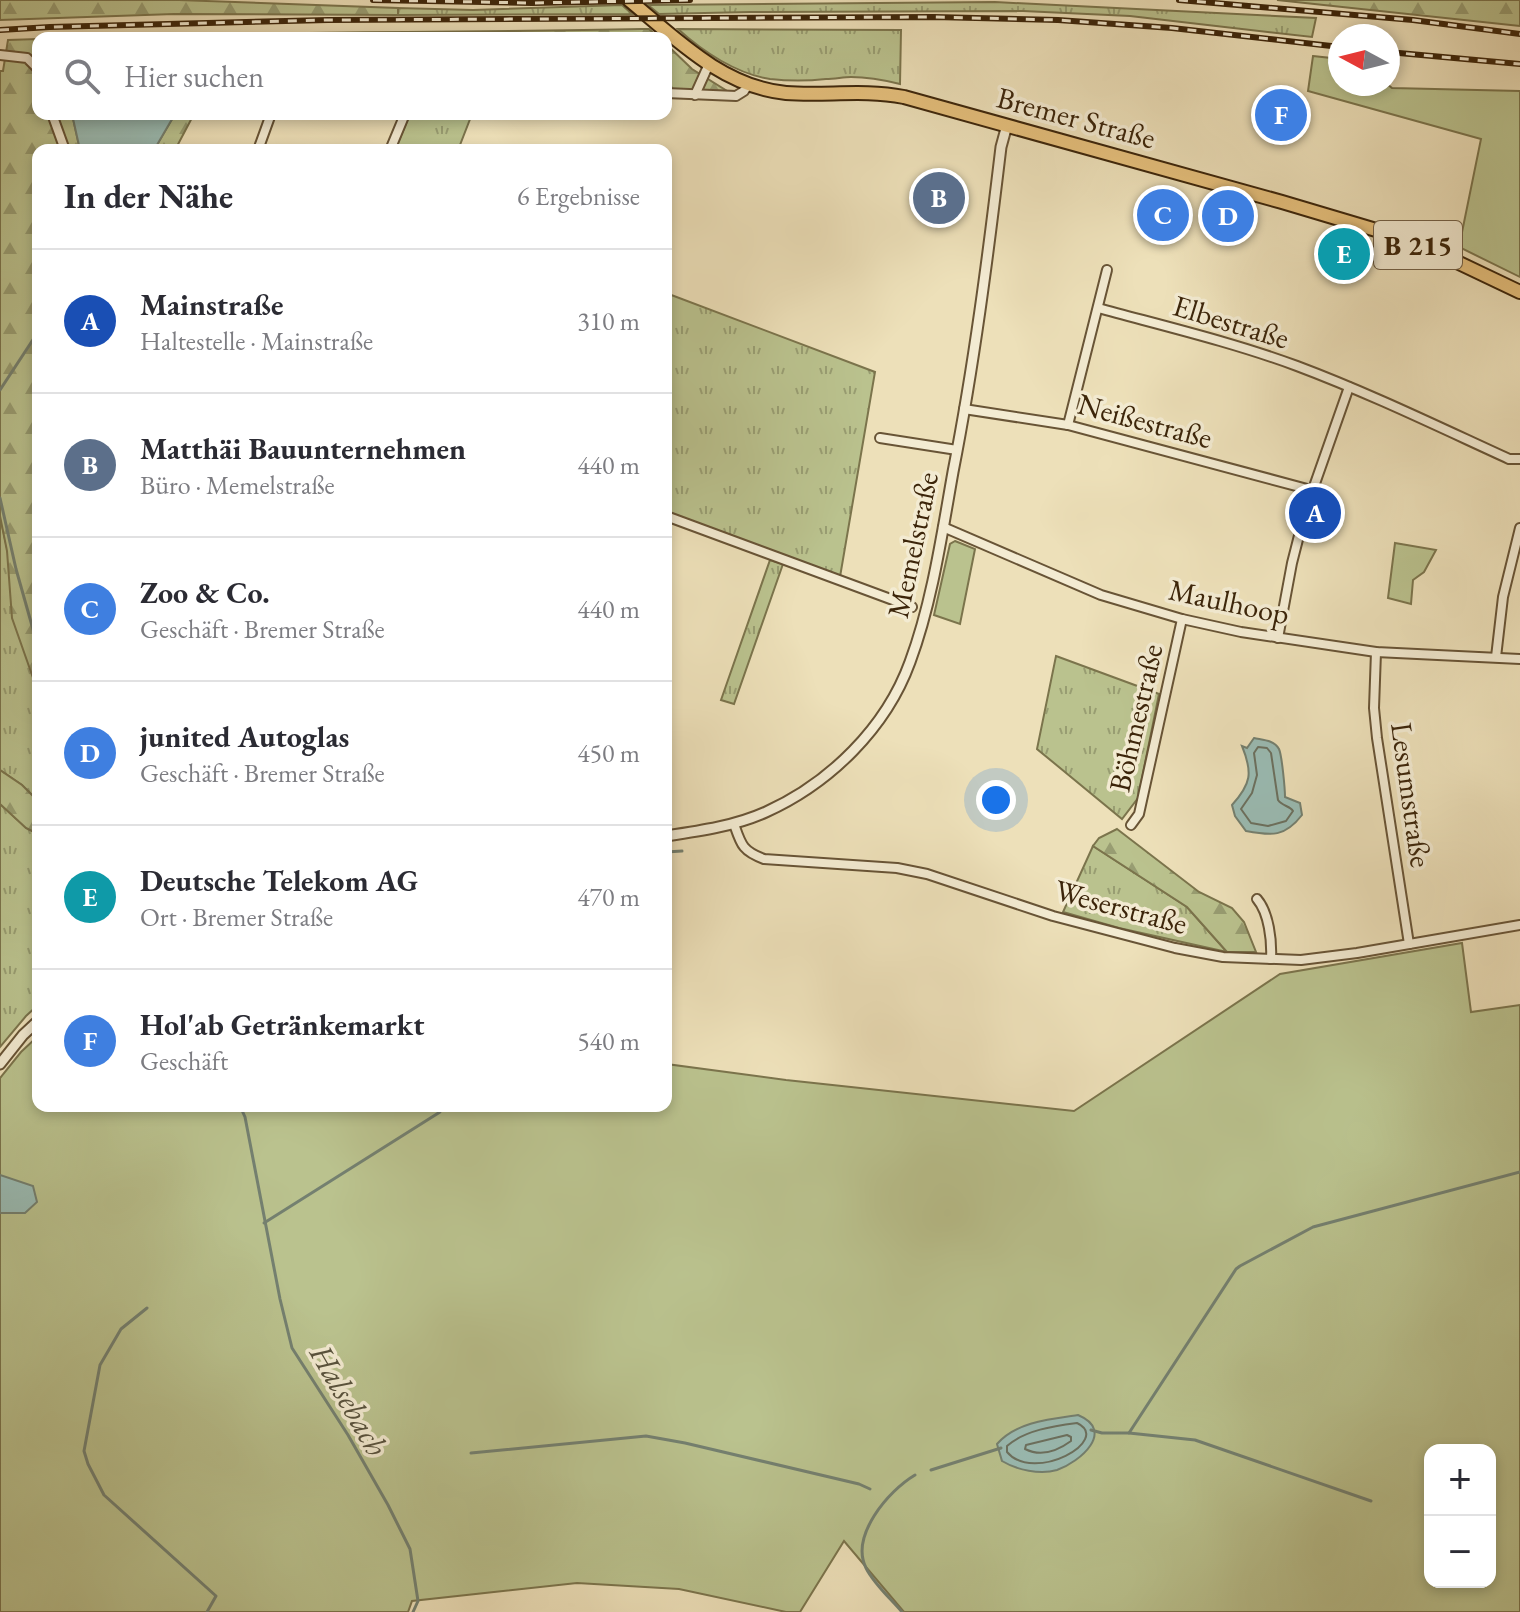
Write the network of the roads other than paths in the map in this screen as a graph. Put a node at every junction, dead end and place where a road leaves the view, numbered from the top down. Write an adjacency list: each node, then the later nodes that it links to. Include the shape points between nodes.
1 (629, 0): 2 (main road, Bremer Straße / B 215)
2 (669, 32)
3 (672, 34): 6 (main road, Bremer Straße / B 215)
4 (0, 55): 5 (street)
5 (32, 63)
6 (709, 64): 7 (main road, Bremer Straße / B 215); 9 (street)
7 (748, 85): 9 (street, via 736,96); 13 (main road, Bremer Straße / B 215, via 793,93 886,94)
8 (672, 93): 9 (street)
9 (695, 95)
10 (54, 120): 14 (street)
11 (269, 120): 15 (street)
12 (402, 120): 16 (street)
13 (1007, 125): 18 (main road, Bremer Straße / B 215, via 1376,230); 21 (street, Memelstraße)
14 (63, 144)
15 (260, 144)
16 (392, 144)
17 (1107, 270): 19 (street)
18 (1520, 292)
19 (1098, 308): 20 (street, Elbestraße, via 1249,351); 22 (street)
20 (1349, 387): 25 (street, Elbestraße, via 1509,459); 26 (street)
21 (964, 409): 22 (street, Neißestraße); 24 (street, Memelstraße)
22 (1068, 425): 26 (street, Neißestraße)
23 (880, 438): 24 (street)
24 (957, 450): 28 (street, Memelstraße)
25 (1520, 459)
26 (1311, 490): 32 (street)
27 (672, 518): 30 (street)
28 (943, 527): 31 (street, Maulhoop, via 1101,595); 36 (street, Memelstraße, via 919,637 883,713 823,778 766,812)
29 (1520, 528): 34 (street, via 1503,597)
30 (912, 607)
31 (1182, 619): 32 (street, Maulhoop); 37 (street, Böhmestraße, via 1139,814)
32 (1278, 638): 33 (street, Maulhoop)
33 (1376, 652): 34 (street, Maulhoop); 41 (street, Lesumstraße, via 1375,723)
34 (1496, 657): 35 (street, Maulhoop)
35 (1520, 659)
36 (734, 824): 38 (street, Memelstraße); 42 (street, Weserstraße, via 741,844 764,859 897,868 1175,948)
37 (1131, 825)
38 (672, 835)
39 (1257, 899): 42 (street, via 1263,907)
40 (1520, 925): 41 (street, Weserstraße)
41 (1409, 944): 42 (street, Weserstraße, via 1301,960)
42 (1271, 959)
43 (32, 1027): 44 (street)
44 (0, 1064)

